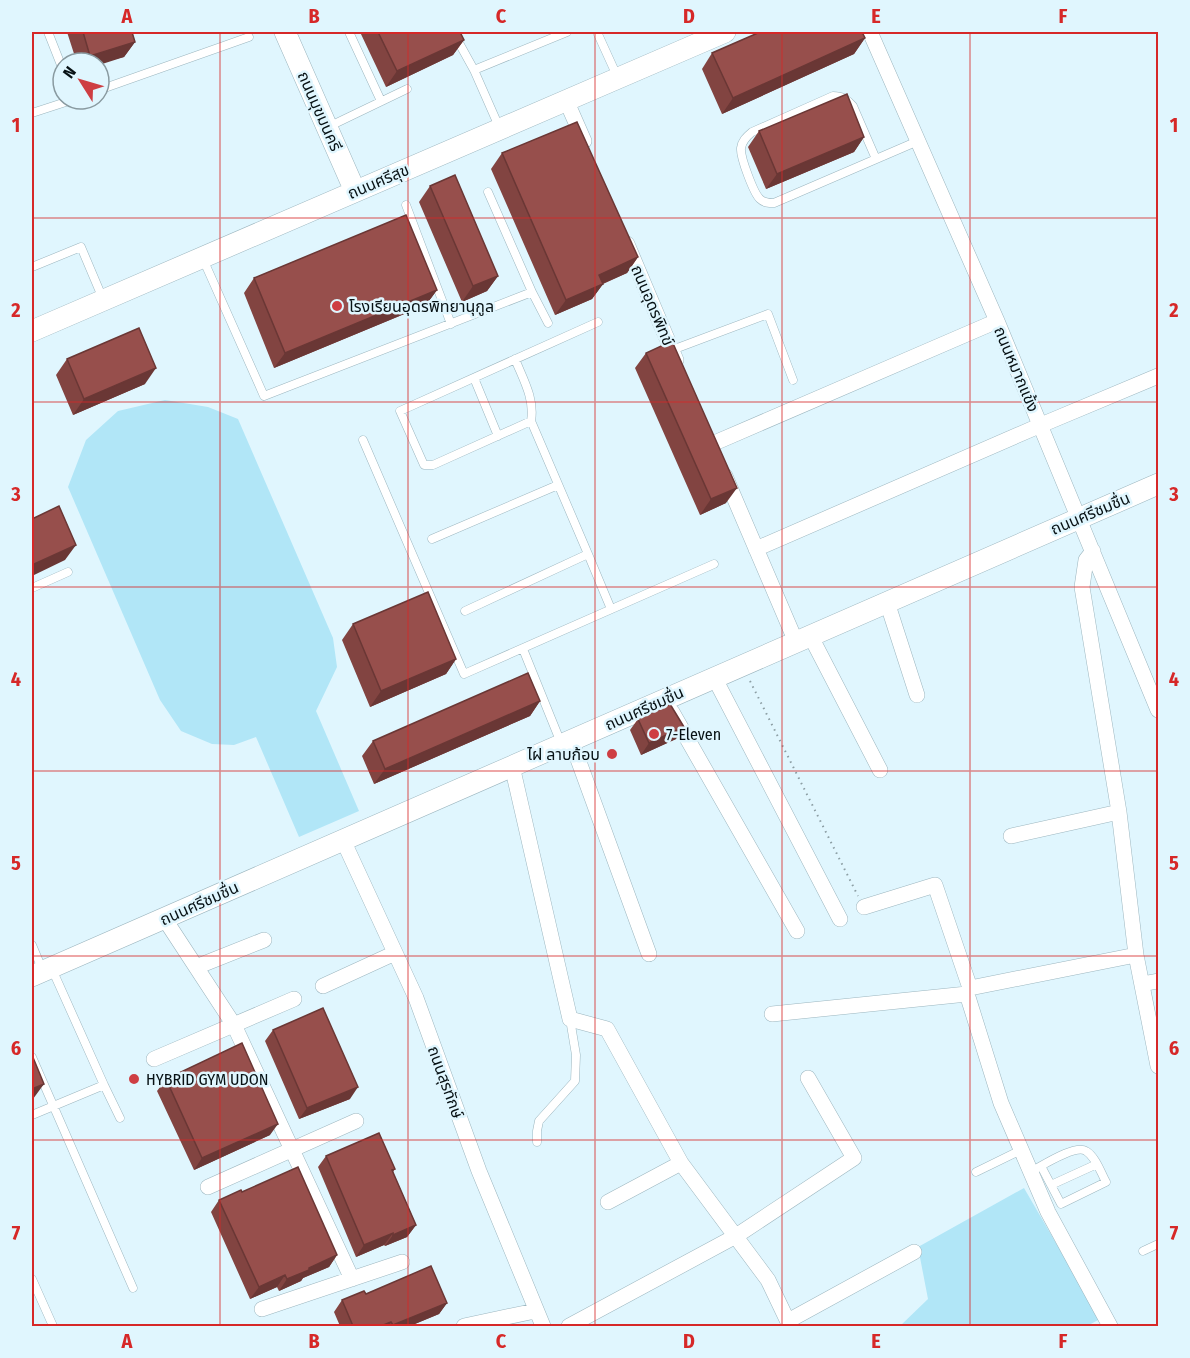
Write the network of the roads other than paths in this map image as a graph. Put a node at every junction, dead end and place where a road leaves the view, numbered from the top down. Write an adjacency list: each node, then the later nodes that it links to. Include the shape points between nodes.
1 (48, 32): 10 (lane)
2 (285, 32): 19 (street, ถนนมุขมนครี)
3 (349, 32): 15 (lane)
4 (453, 32): 11 (lane)
5 (567, 32): 11 (lane)
6 (597, 32): 12 (lane)
7 (725, 32): 12 (street, ถนนศรีสุข)
8 (870, 32): 21 (street, ถนนหมากแข้ง)
9 (249, 37): 13 (lane)
10 (56, 51)
11 (474, 70): 20 (lane)
12 (618, 78): 16 (street, ถนนศรีสุข)
13 (111, 86)
14 (407, 89): 15 (lane)
15 (381, 100): 19 (lane)
16 (566, 100): 20 (street, ถนนศรีสุข); 22 (street)
17 (51, 107): 18 (lane)
18 (32, 113)
19 (327, 128): 24 (street, ถนนมุขมนครี)
20 (500, 129): 24 (street, ถนนศรีสุข)
21 (918, 141): 23 (lane); 32 (street, ถนนหมากแข้ง)
22 (590, 154)
23 (876, 159): 23 (lane, via 766,203 756,193 741,147 752,132 841,96 853,106)
24 (355, 191): 28 (street, ถนนศรีสุข)
25 (488, 192): 30 (lane)
26 (406, 206): 35 (lane)
27 (622, 231): 37 (street, ถนนอุดรพิทข์)
28 (202, 258): 31 (street, ถนนศรีสุข); 35 (lane, via 264,396)
29 (32, 267): 31 (lane, via 81,247)
30 (532, 292): 34 (lane); 35 (lane)
31 (104, 300): 36 (street, ถนนศรีสุข)
32 (997, 321): 44 (street, ถนนหมากแข้ง); 51 (street, via 714,450)
33 (598, 322): 38 (lane)
34 (548, 323)
35 (451, 324)
36 (32, 332)
37 (672, 350): 39 (street, ถนนอุดรพิทข์); 42 (lane, via 768,314)
38 (515, 359): 41 (lane); 43 (lane, via 531,397)
39 (681, 371)
40 (1158, 376): 44 (street)
41 (474, 378): 45 (lane); 45 (lane, via 400,411 424,465 433,465)
42 (793, 380)
43 (531, 421): 45 (lane); 47 (lane)
44 (1041, 425): 49 (street, ถนนหมากแข้ง); 51 (street)
45 (498, 436)
46 (363, 440): 61 (lane, via 464,674)
47 (558, 484): 50 (lane); 53 (lane)
48 (1158, 484): 49 (street, ถนนศรีชมชื่น)
49 (1079, 517): 52 (street, ถนนหมากแข้ง); 57 (street, ถนนศรีชมชื่น)
50 (432, 539)
51 (756, 549): 60 (street)
52 (1093, 551): 65 (street, ถนนหมากแข้ง); 69 (street, via 1086,560 1082,586)
53 (588, 554): 58 (lane); 59 (lane)
54 (714, 564): 58 (lane)
55 (68, 572): 56 (lane)
56 (32, 588)
57 (887, 602): 60 (street, ถนนศรีชมชื่น); 63 (street)
58 (611, 609): 61 (lane)
59 (465, 611)
60 (803, 638): 62 (street, ถนนศรีชมชื่น); 68 (street)
61 (523, 649): 66 (lane)
62 (714, 677): 64 (street, ถนนศรีชมชื่น); 74 (street)
63 (917, 695)
64 (664, 699): 66 (street, ถนนศรีชมชื่น); 75 (street)
65 (1158, 710)
66 (566, 742): 67 (street, ถนนศรีชมชื่น); 79 (street)
67 (512, 766): 71 (street, ถนนศรีชมชื่น); 89 (street)
68 (880, 770)
69 (1119, 812): 70 (street); 80 (street)
70 (1011, 836)
71 (343, 840): 73 (street, ถนนศรีชมชื่น); 78 (street, ถนนสุรทักษ์)
72 (864, 907): 86 (street, via 935,885)
73 (164, 918): 81 (street); 82 (street, ถนนศรีชมชื่น)
74 (840, 919)
75 (797, 931)
76 (264, 940): 81 (street)
77 (32, 945): 82 (lane)
78 (395, 953): 85 (street); 119 (street, ถนนสุรทักษ์, via 416,998)
79 (650, 954)
80 (1137, 955): 84 (street); 86 (street)
81 (196, 967): 90 (street)
82 (42, 972): 95 (lane)
83 (1158, 981): 84 (street)
84 (1142, 984): 93 (street)
85 (323, 986)
86 (969, 991): 88 (street); 102 (street, via 1001,1103)
87 (294, 999): 90 (street)
88 (772, 1014)
89 (570, 1019): 100 (lane, via 576,1055 575,1082 539,1121); 103 (street, via 607,1029)
90 (234, 1025): 92 (street); 101 (street)
91 (32, 1057): 96 (lane)
92 (154, 1059)
93 (1158, 1066)
94 (808, 1078): 110 (street, via 854,1158)
95 (104, 1085): 96 (lane); 98 (lane)
96 (53, 1106): 97 (lane); 117 (lane)
97 (32, 1115)
98 (120, 1118)
99 (356, 1121): 101 (street)
100 (537, 1142)
101 (293, 1150): 108 (street); 116 (street)
102 (1021, 1150): 105 (street); 106 (lane)
103 (681, 1163): 109 (street); 110 (street)
104 (1097, 1164): 105 (lane, via 1083,1149); 107 (lane); 107 (lane, via 1106,1182 1061,1204)
105 (1036, 1169): 107 (lane); 121 (street, via 1047,1212)
106 (976, 1172)
107 (1051, 1185)
108 (208, 1187)
109 (608, 1202)
110 (736, 1236): 120 (street, via 768,1280); 125 (street)
111 (1158, 1244): 112 (lane)
112 (1143, 1251)
113 (914, 1252): 120 (street)
114 (402, 1262): 116 (street)
115 (32, 1279): 122 (lane)
116 (352, 1279): 118 (street)
117 (133, 1287)
118 (262, 1309)
119 (535, 1311): 123 (street); 124 (street, ถนนสุรทักษ์)
120 (789, 1324)
121 (1106, 1325)
122 (53, 1326)
123 (464, 1326)
124 (543, 1326)
125 (569, 1326)

